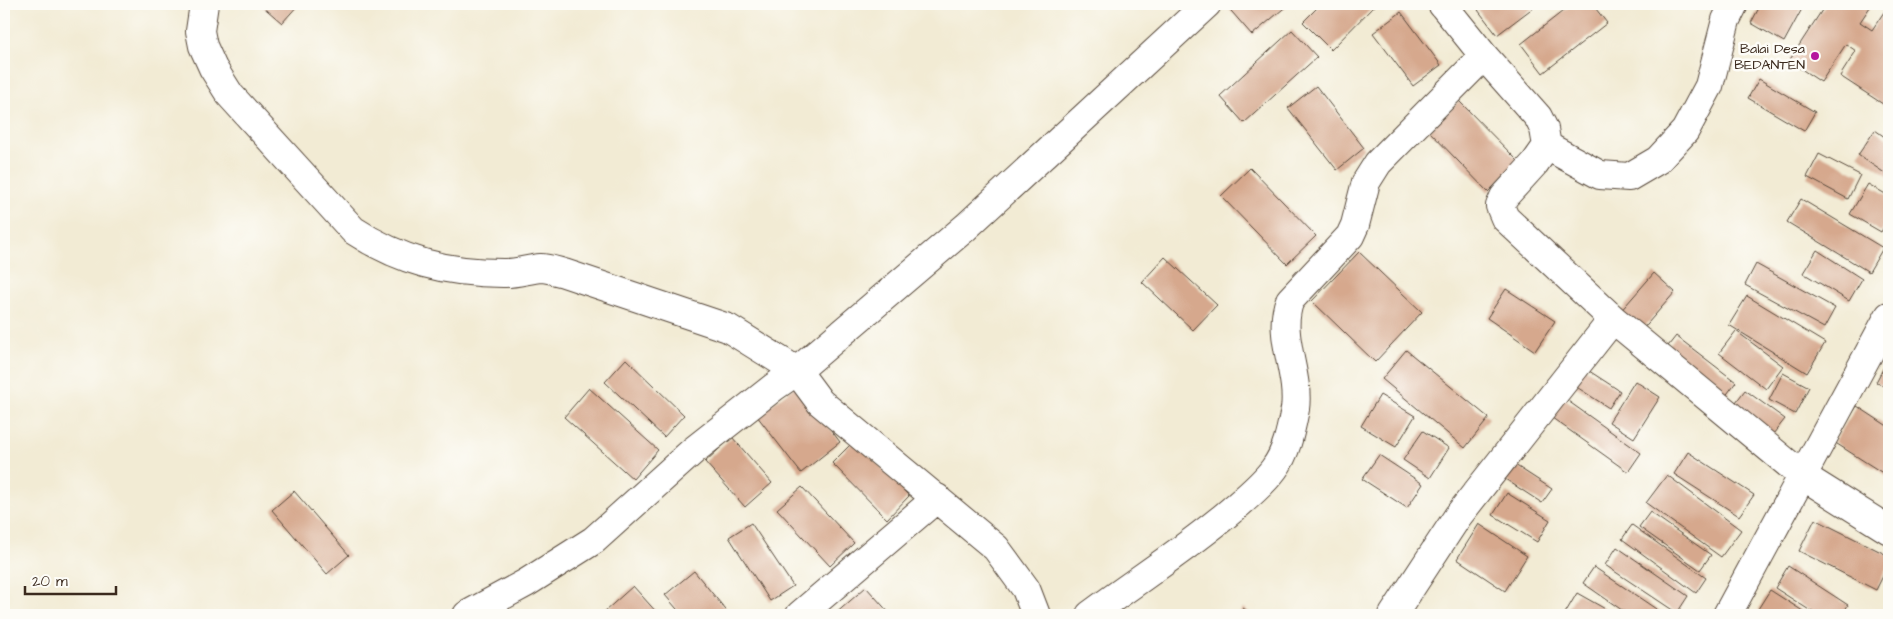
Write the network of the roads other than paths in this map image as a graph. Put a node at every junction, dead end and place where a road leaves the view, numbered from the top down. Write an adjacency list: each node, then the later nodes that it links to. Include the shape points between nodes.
1 (204, 4): 9 (street, via 200,31 204,46 230,95 353,230 367,240 435,267 504,274 543,268 564,273 728,328)
2 (1207, 4): 9 (street, via 966,227)
3 (1442, 4): 5 (street)
4 (1734, 4): 6 (street, via 1726,20 1709,86 1685,131 1658,160 1629,177 1600,175)
5 (1484, 56): 6 (street, via 1538,117); 16 (street, via 1378,163 1366,182 1350,236 1290,300 1285,313 1295,406 1289,438 1275,468 1250,495 1214,525)
6 (1547, 146): 8 (street, via 1500,206 1505,218)
7 (1889, 316): 10 (street)
8 (1612, 318): 10 (street); 17 (street, via 1458,516)
9 (797, 371): 11 (street, via 820,402); 13 (street, via 694,450 594,540)
10 (1803, 476): 12 (street); 18 (street)
11 (936, 498): 14 (street); 15 (street, via 996,548 1026,590)
12 (1889, 530)
13 (467, 615)
14 (800, 615)
15 (1036, 615)
16 (1090, 615)
17 (1393, 615)
18 (1727, 615)

